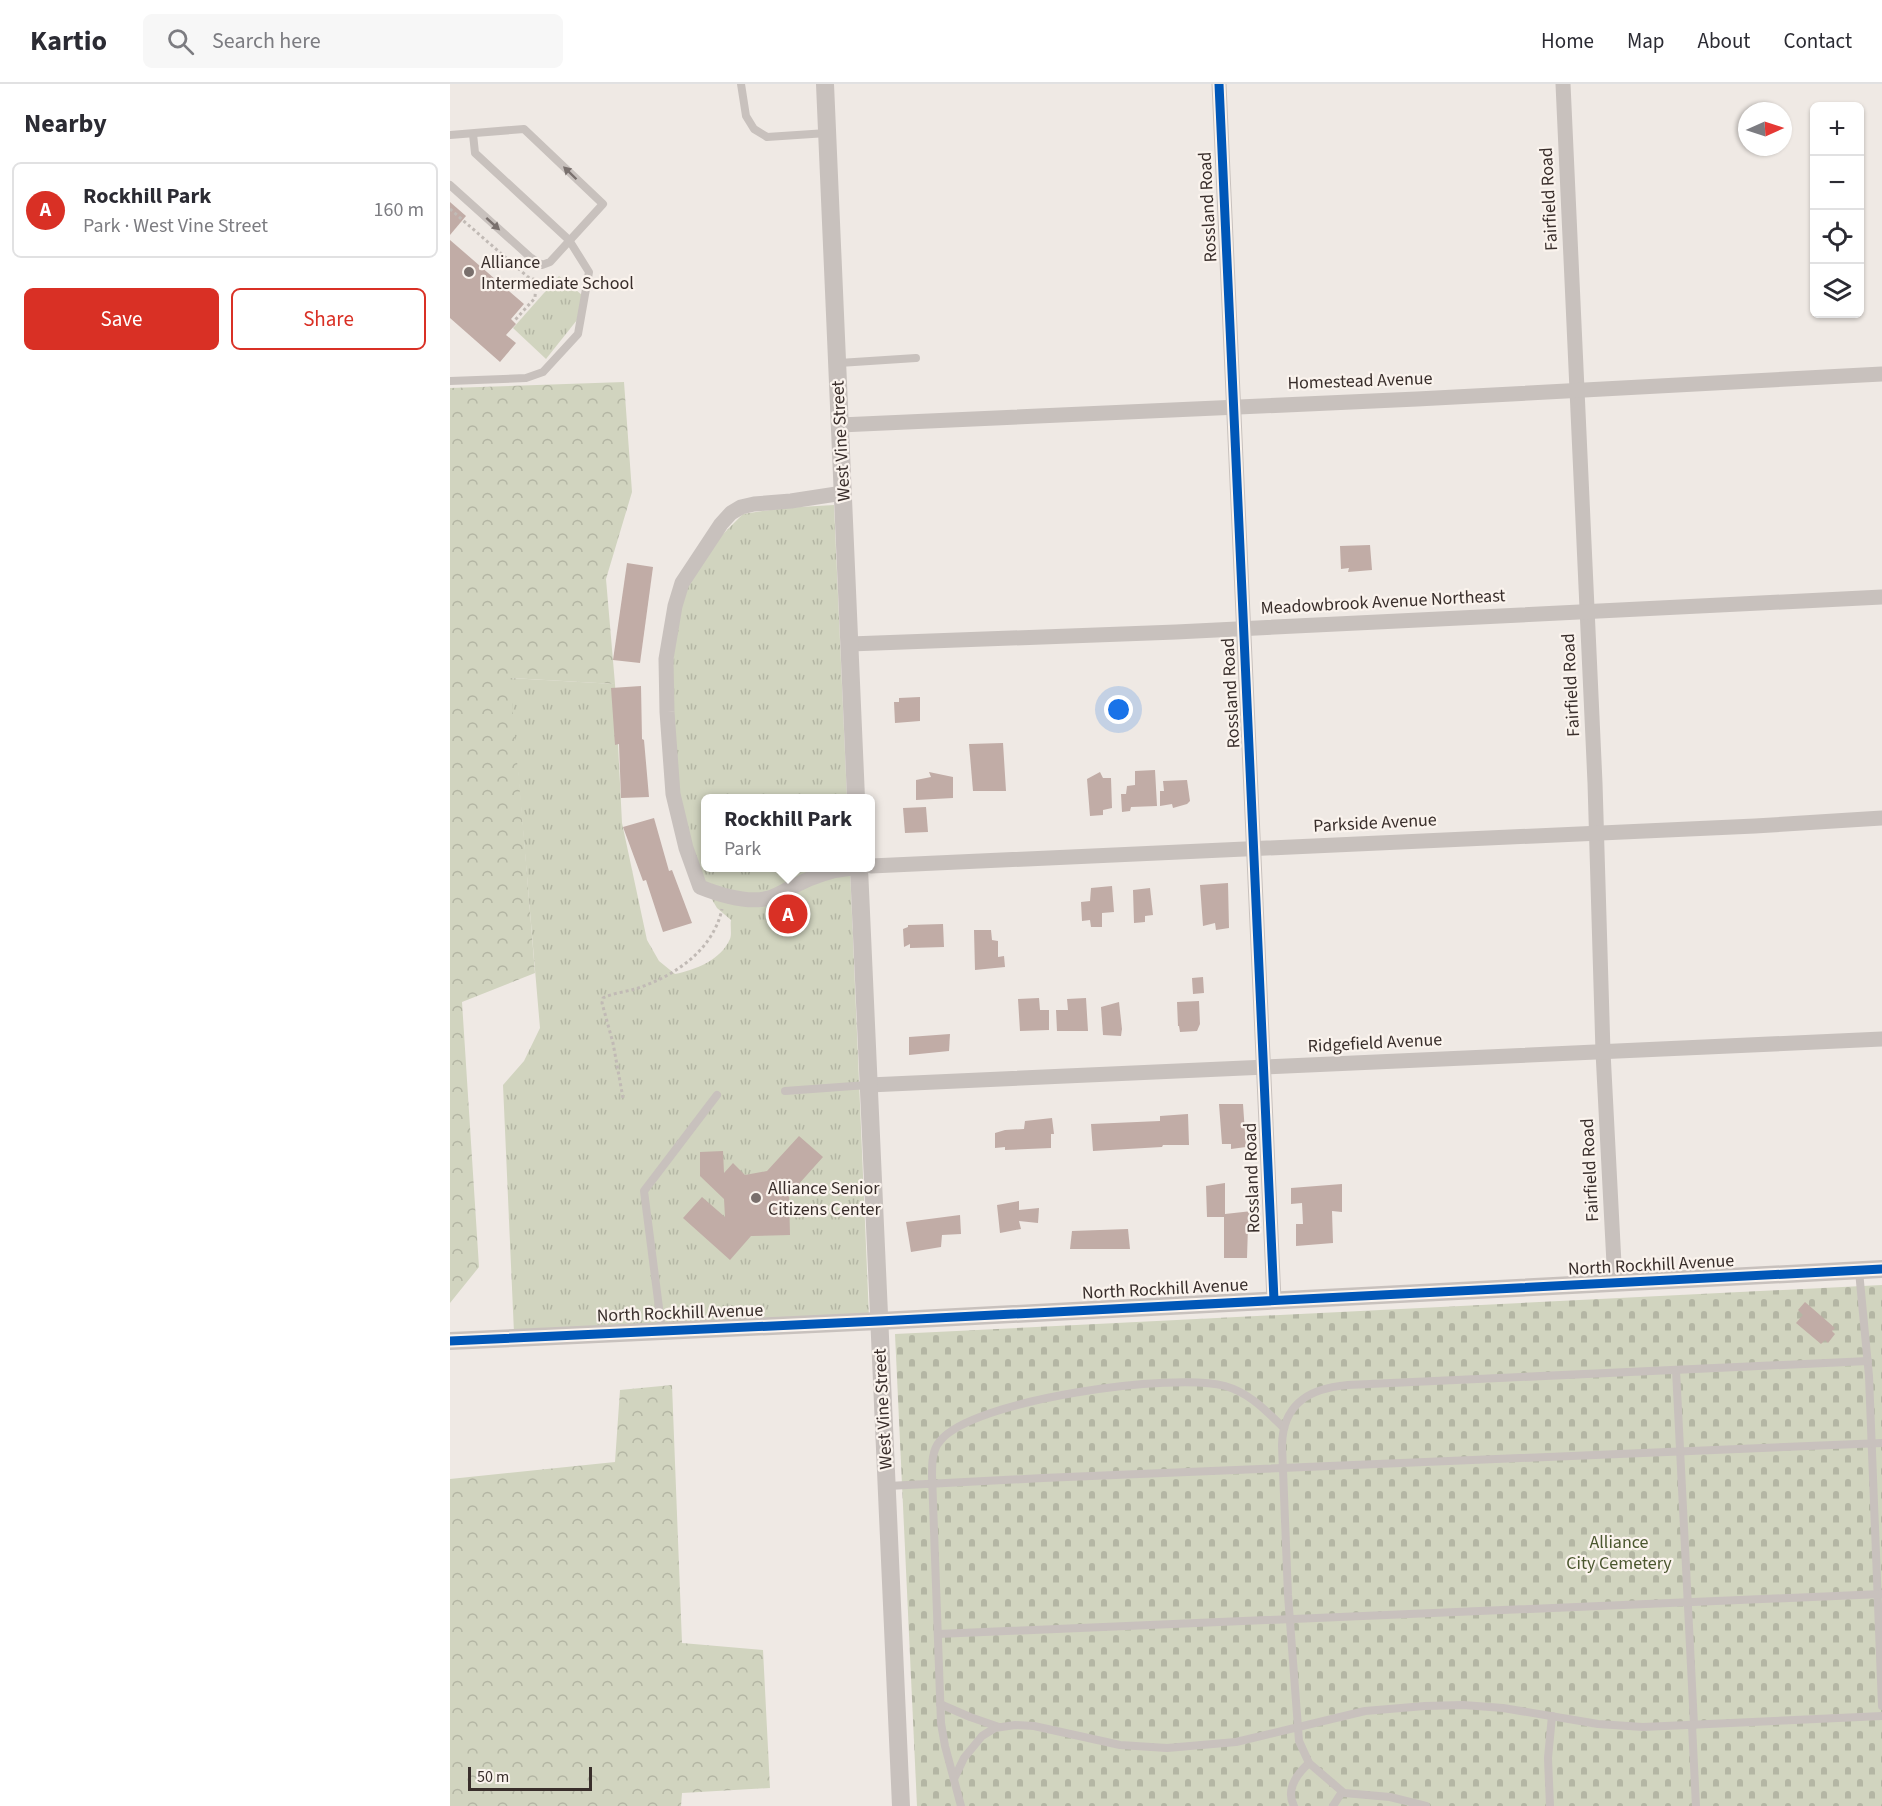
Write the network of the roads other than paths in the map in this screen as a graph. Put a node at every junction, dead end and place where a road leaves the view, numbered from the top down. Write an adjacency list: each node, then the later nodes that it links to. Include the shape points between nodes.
1 (741, 84): 5 (lane, via 746,116 754,129 767,137)
2 (825, 84): 5 (street, West Vine Street)
3 (1219, 84): 15 (street, Rossland Road)
4 (1563, 84): 14 (street, Fairfield Road)
5 (827, 133): 11 (street, West Vine Street)
6 (472, 134): 7 (lane); 9 (lane, via 475,153); 9 (lane, one-way to 6, via 603,204 524,129)
7 (450, 135)
8 (450, 185): 9 (lane, one-way to 9, via 542,265 550,262)
9 (569, 240): 13 (lane, via 589,272 578,334 543,372 535,375)
10 (916, 358): 11 (lane)
11 (837, 363): 16 (street, West Vine Street)
12 (1882, 374): 14 (street, Homestead Avenue)
13 (450, 381)
14 (1578, 390): 15 (street, Homestead Avenue); 19 (street, Fairfield Road)
15 (1233, 407): 16 (street, Homestead Avenue); 20 (street, Rossland Road)
16 (840, 424): 17 (street, West Vine Street)
17 (843, 493): 21 (street, West Vine Street); 27 (street, via 754,504 731,513 706,545 678,593 665,681 673,794 700,887 724,896 768,899)
18 (1882, 597): 19 (street, Meadowbrook Avenue Northeast)
19 (1587, 612): 20 (street, Meadowbrook Avenue Northeast); 24 (street, Fairfield Road)
20 (1245, 628): 21 (street, Meadowbrook Avenue Northeast); 25 (street, Rossland Road)
21 (850, 644): 22 (street, West Vine Street)
22 (856, 794)
23 (1882, 818): 24 (street, Parkside Avenue)
24 (1596, 831): 25 (street, Parkside Avenue); 30 (street, Fairfield Road)
25 (1254, 848): 26 (street, Parkside Avenue); 31 (street, Rossland Road)
26 (875, 866)
27 (828, 872)
28 (859, 872): 32 (street, West Vine Street)
29 (1882, 1038): 30 (street, Ridgefield Avenue)
30 (1603, 1052): 31 (street, Ridgefield Avenue); 37 (street, Fairfield Road)
31 (1264, 1067): 32 (street, Ridgefield Avenue); 38 (street, Rossland Road)
32 (869, 1085): 33 (lane); 39 (street, West Vine Street)
33 (785, 1091)
34 (717, 1095): 40 (lane, via 644,1191)
35 (1882, 1269): 36 (street, North Rockhill Avenue)
36 (1859, 1270): 37 (street, North Rockhill Avenue); 42 (lane)
37 (1615, 1283): 38 (street, North Rockhill Avenue)
38 (1274, 1300): 39 (street, North Rockhill Avenue)
39 (879, 1322): 40 (street, North Rockhill Avenue); 50 (street, West Vine Street)
40 (662, 1330): 41 (street, North Rockhill Avenue)
41 (450, 1341)
42 (1868, 1361): 43 (lane); 45 (lane)
43 (1676, 1370): 44 (lane, via 1321,1388 1300,1401); 47 (lane)
44 (1284, 1428): 48 (lane); 49 (lane, via 1249,1396 1208,1382 1066,1393 987,1415 953,1429 936,1449)
45 (1872, 1443): 46 (lane); 47 (lane); 51 (lane)
46 (1882, 1443)
47 (1681, 1451): 48 (lane); 52 (lane)
48 (1283, 1469): 49 (lane); 53 (lane)
49 (932, 1484): 50 (lane); 54 (lane)
50 (886, 1486): 65 (street, West Vine Street)
51 (1879, 1594): 52 (lane); 56 (lane)
52 (1688, 1602): 53 (lane); 59 (lane)
53 (1290, 1619): 54 (lane); 61 (lane)
54 (938, 1634): 55 (lane)
55 (940, 1704): 60 (lane); 63 (lane)
56 (1882, 1706)
57 (1552, 1716): 59 (lane, via 1598,1724); 61 (lane, via 1484,1706 1425,1706 1365,1711); 70 (lane, via 1548,1758)
58 (1882, 1716): 59 (lane)
59 (1693, 1725): 71 (lane)
60 (999, 1727): 61 (lane, via 1034,1726 1098,1741 1152,1748 1236,1742); 63 (lane, via 976,1743)
61 (1297, 1727): 62 (lane)
62 (1309, 1763): 64 (lane); 67 (lane, via 1293,1784)
63 (954, 1779): 66 (lane)
64 (1342, 1792): 68 (lane); 69 (lane)
65 (901, 1806)
66 (961, 1806)
67 (1294, 1806)
68 (1333, 1806)
69 (1426, 1806)
70 (1550, 1806)
71 (1696, 1806)

